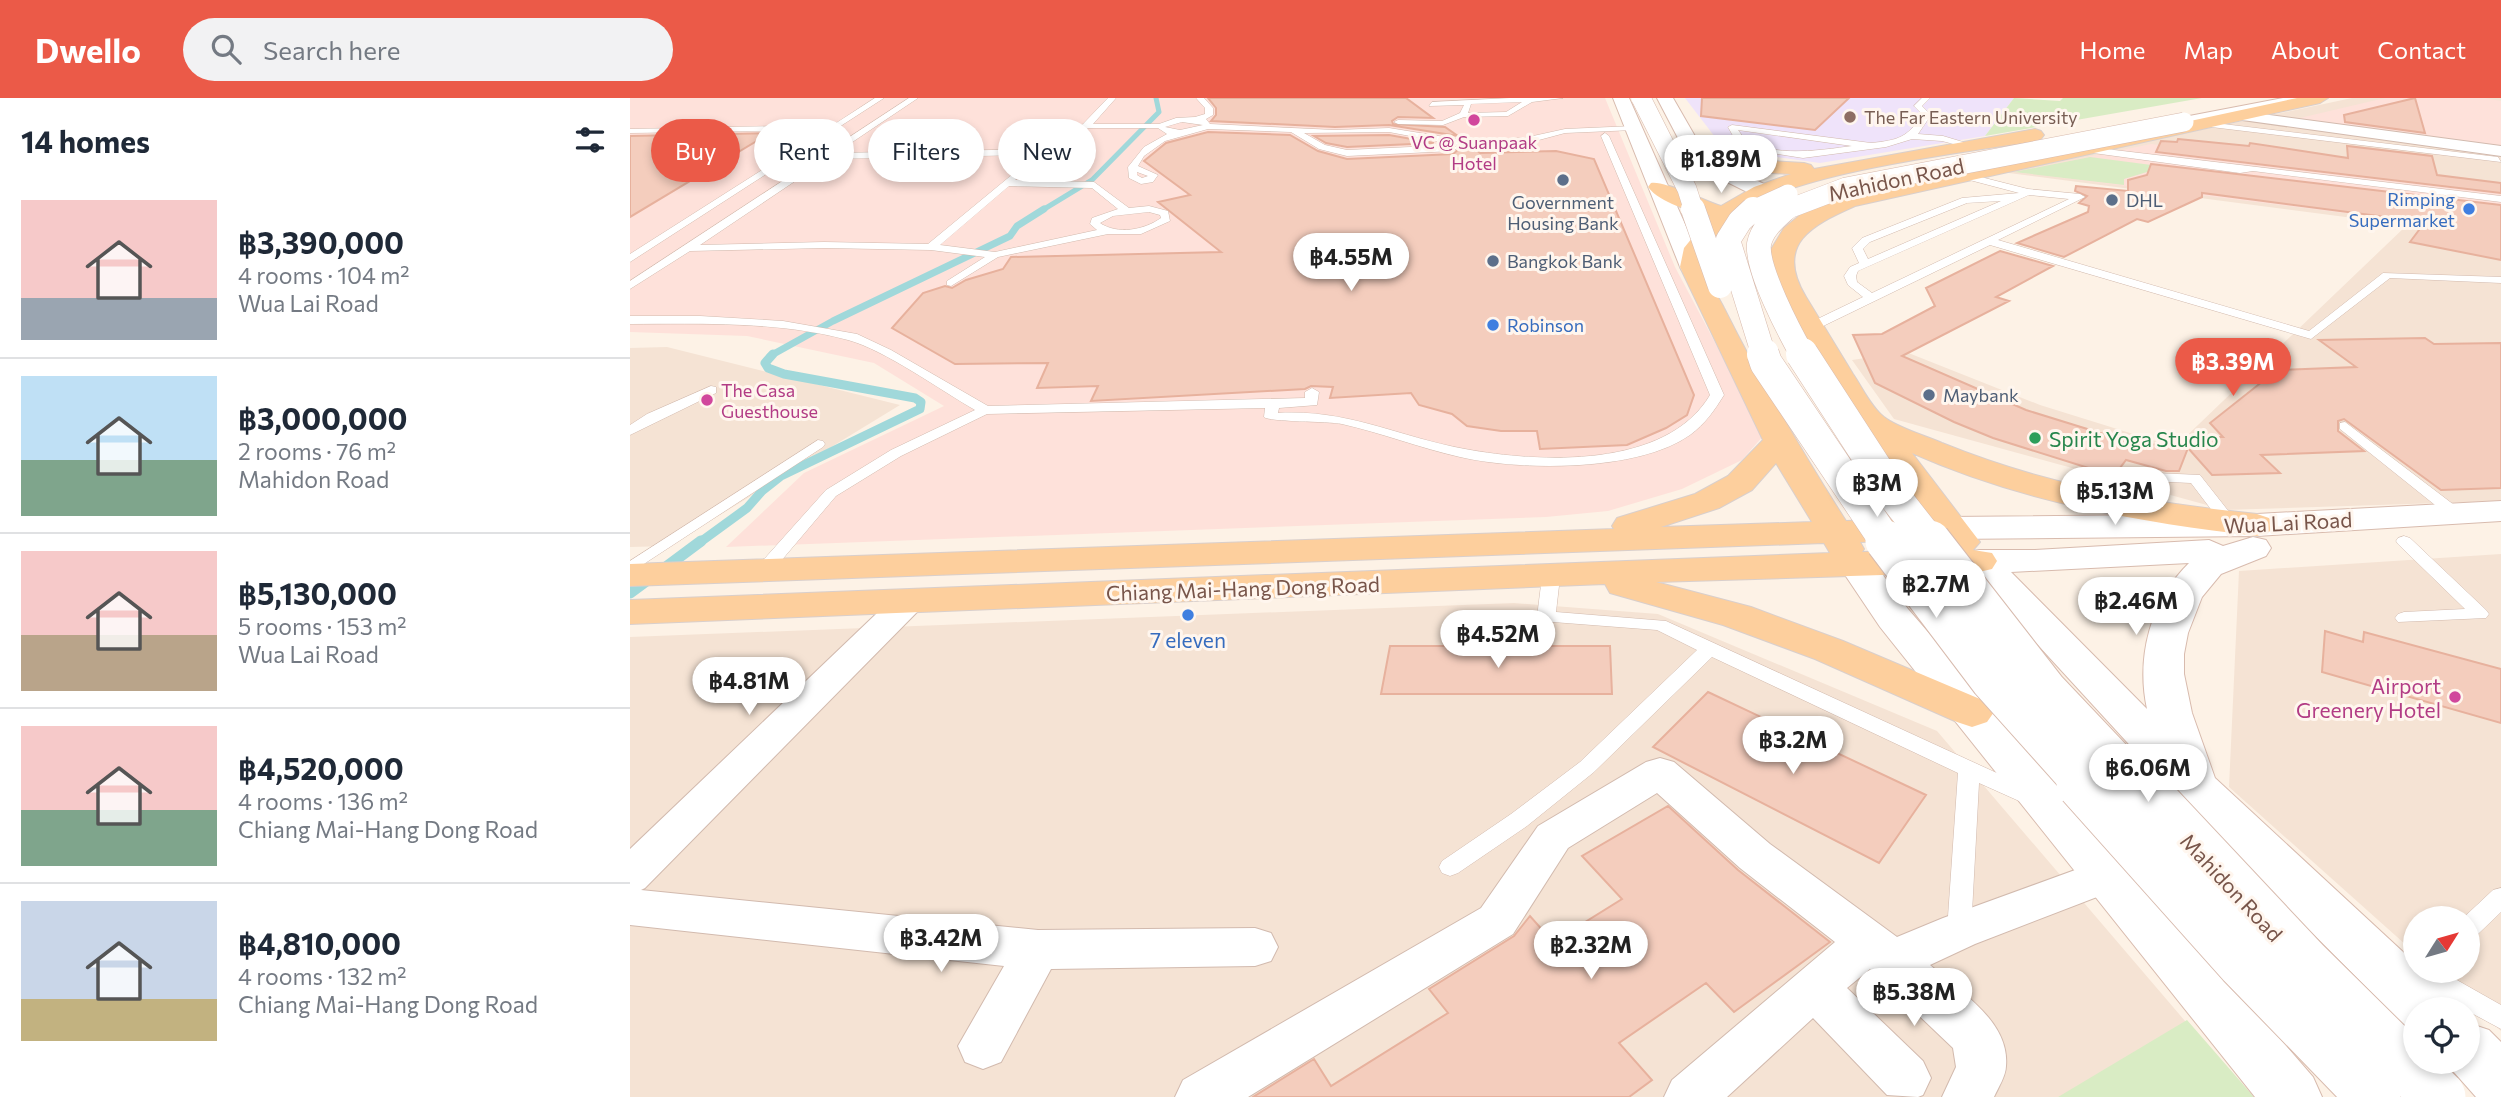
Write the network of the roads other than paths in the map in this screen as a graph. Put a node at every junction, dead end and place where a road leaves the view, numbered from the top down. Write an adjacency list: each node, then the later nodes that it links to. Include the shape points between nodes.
1 (880, 98): 19 (lane)
2 (914, 98): 20 (lane)
3 (1112, 98): 21 (lane)
4 (1200, 98): 22 (lane, via 1209,115)
5 (1559, 98): 14 (lane)
6 (1621, 98): 32 (main road)
7 (1640, 98): 74 (main road, bridge, via 1686,189 1714,275)
8 (1665, 98): 42 (main road)
9 (1926, 98): 33 (lane, via 1919,106 1927,115)
10 (2263, 98): 24 (main road, Mahidon Road)
11 (2309, 98): 24 (main road, Mahidon Road)
12 (2320, 98): 17 (main road, Mahidon Road)
13 (1514, 99): 14 (lane); 15 (lane)
14 (1531, 99): 18 (lane, via 1508,114)
15 (1468, 100): 16 (lane); 18 (lane)
16 (1432, 104)
17 (2240, 107): 24 (main road, Mahidon Road); 35 (main road, Mahidon Road); 40 (street)
18 (1463, 115): 23 (lane, via 1443,123)
19 (848, 119)
20 (882, 119)
21 (1092, 119)
22 (1195, 120): 26 (lane); 27 (lane)
23 (1363, 121)
24 (2186, 121): 36 (main road, Mahidon Road); 40 (lane); 74 (main road, Mahidon Road, bridge, via 1853,175 1797,190 1751,210 1741,217 1728,240); 127 (main road, Mahidon Road, bridge, via 1816,196 1786,208 1766,228 1759,245 1764,273 1790,334 1833,406 1894,496 2046,690 2304,964)
25 (1096, 126): 26 (lane)
26 (1160, 126): 31 (lane, via 1164,131)
27 (1208, 126): 28 (lane); 31 (lane)
28 (1288, 127): 32 (lane, via 1335,132 1389,130 1463,142 1524,141 1565,131); 34 (lane, via 1322,147 1347,153 1527,146)
29 (754, 129): 30 (lane)
30 (630, 131)
31 (1181, 132): 45 (lane, via 1142,152)
32 (1636, 132): 34 (lane); 50 (main road)
33 (1912, 135): 35 (lane); 39 (lane)
34 (1605, 136): 71 (lane)
35 (1970, 147): 41 (main road, Mahidon Road)
36 (2097, 148): 46 (main road, Mahidon Road); 53 (lane); 53 (lane)
37 (998, 153): 38 (lane)
38 (854, 155)
39 (1869, 155): 39 (lane, via 1834,141 1732,127 1749,147 1800,155); 41 (main road, Mahidon Road); 42 (main road, via 1820,169 1773,169); 51 (main road, Mahidon Road)
40 (2499, 156)
41 (1913, 157): 46 (main road, via 1908,161 1922,171)
42 (1702, 158): 50 (main road, via 1714,185 1711,190 1689,194); 51 (main road)
43 (998, 163): 44 (lane)
44 (854, 167)
45 (1132, 167)
46 (1959, 177): 52 (lane); 56 (main road, Mahidon Road, via 1849,201)
47 (754, 180): 62 (lane)
48 (787, 182): 60 (lane)
49 (1010, 183): 54 (lane, via 1094,185); 59 (lane)
50 (1662, 190): 55 (main road); 64 (main road)
51 (1761, 191): 55 (main road, Mahidon Road); 56 (main road)
52 (2023, 195): 58 (lane, via 2080,197); 63 (lane); 63 (lane, via 1972,198 1889,230 1858,245)
53 (2501, 198)
54 (1125, 209): 57 (lane, via 1096,220 1097,227); 57 (lane, via 1158,210 1166,219 1142,230)
55 (1723, 214): 56 (main road, via 1776,220); 64 (main road, Mahidon Road, via 1696,248)
56 (1812, 217): 73 (main road, Mahidon Road, via 1792,233 1782,251 1785,283)
57 (1108, 231): 61 (lane)
58 (1989, 242): 65 (lane, via 2311,335 2387,275); 68 (lane)
59 (931, 247): 60 (lane); 61 (lane)
60 (688, 248): 67 (lane)
61 (995, 255): 66 (lane)
62 (630, 259)
63 (1865, 264): 68 (lane, via 1853,270 1850,280)
64 (1692, 267): 71 (main road)
65 (2501, 280)
66 (951, 283)
67 (630, 286)
68 (1871, 298): 73 (lane)
69 (786, 313): 72 (lane)
70 (630, 320): 72 (lane)
71 (1701, 321): 77 (lane, via 1717,396 1702,419 1639,453 1605,459 1483,457 1319,416 1271,417); 82 (main road)
72 (752, 323): 78 (lane, via 853,337)
73 (1811, 327): 79 (main road, Mahidon Road)
74 (1766, 363): 126 (main road, Mahidon Road, bridge, via 1886,542 1991,680 2243,962)
75 (711, 390): 81 (lane)
76 (1312, 391): 77 (lane, via 1312,402)
77 (1272, 404): 78 (lane)
78 (985, 410): 95 (lane, via 896,453 831,493)
79 (1870, 422): 87 (main road, Mahidon Road); 88 (main road, via 1940,455 2076,498)
80 (2345, 426): 86 (lane)
81 (630, 431)
82 (1779, 441): 91 (main road); 93 (main road, via 1740,484)
83 (818, 444): 94 (lane)
84 (2155, 478): 88 (lane, via 2195,478)
85 (2501, 512): 86 (main road, Wua Lai Road)
86 (2456, 514): 88 (main road, Wua Lai Road)
87 (1948, 528): 88 (main road, Wua Lai Road); 91 (main road); 92 (main road, Mahidon Road)
88 (2246, 532): 90 (main road, Wua Lai Road); 92 (main road, Wua Lai Road, via 2035,561); 103 (main road, via 2189,584 2161,662 2166,701)
89 (2501, 537): 90 (main road, Wua Lai Road)
90 (2404, 541): 99 (lane, via 2480,614)
91 (1845, 548): 92 (main road); 93 (main road, Chiang Mai-Hang Dong Road); 101 (main road, via 1894,618)
92 (1979, 561): 103 (main road, Mahidon Road)
93 (1571, 565): 95 (main road, Chiang Mai-Hang Dong Road); 97 (main road, Chiang Mai-Hang Dong Road); 100 (lane, via 1546,617 1660,625); 101 (main road, via 1737,616)
94 (630, 568)
95 (764, 570): 96 (main road, Chiang Mai-Hang Dong Road)
96 (630, 575)
97 (909, 601): 98 (main road, Chiang Mai-Hang Dong Road); 107 (street)
98 (649, 611)
99 (2404, 618)
100 (1710, 648): 102 (lane); 105 (lane, via 1587,767)
101 (1972, 712): 104 (main road)
102 (1969, 771): 104 (lane); 111 (lane)
103 (2198, 789): 116 (main road, Mahidon Road)
104 (2052, 807): 106 (main road)
105 (1450, 867)
106 (2108, 875): 111 (street); 125 (main road)
107 (630, 876)
108 (2501, 897): 110 (lane)
109 (630, 907): 113 (street)
110 (2480, 917)
111 (1959, 931): 114 (street)
112 (1255, 947): 113 (street)
113 (1038, 950): 118 (street)
114 (1881, 951): 115 (street); 123 (street, via 1755,856 1660,772 1553,837 1497,921); 124 (street, via 1976,1038 1982,1067)
115 (1814, 987): 120 (street); 122 (street)
116 (2422, 996): 117 (lane); 125 (main road, via 2368,998 2331,993 2306,1000 2286,1015 2277,1039 2280,1070)
117 (2501, 1018)
118 (983, 1046)
119 (2480, 1061): 121 (main road)
120 (1905, 1078)
121 (2501, 1081)
122 (1697, 1095)
123 (1201, 1097)
124 (1968, 1097)
125 (2293, 1097)
126 (2374, 1097)
127 (2439, 1097)

